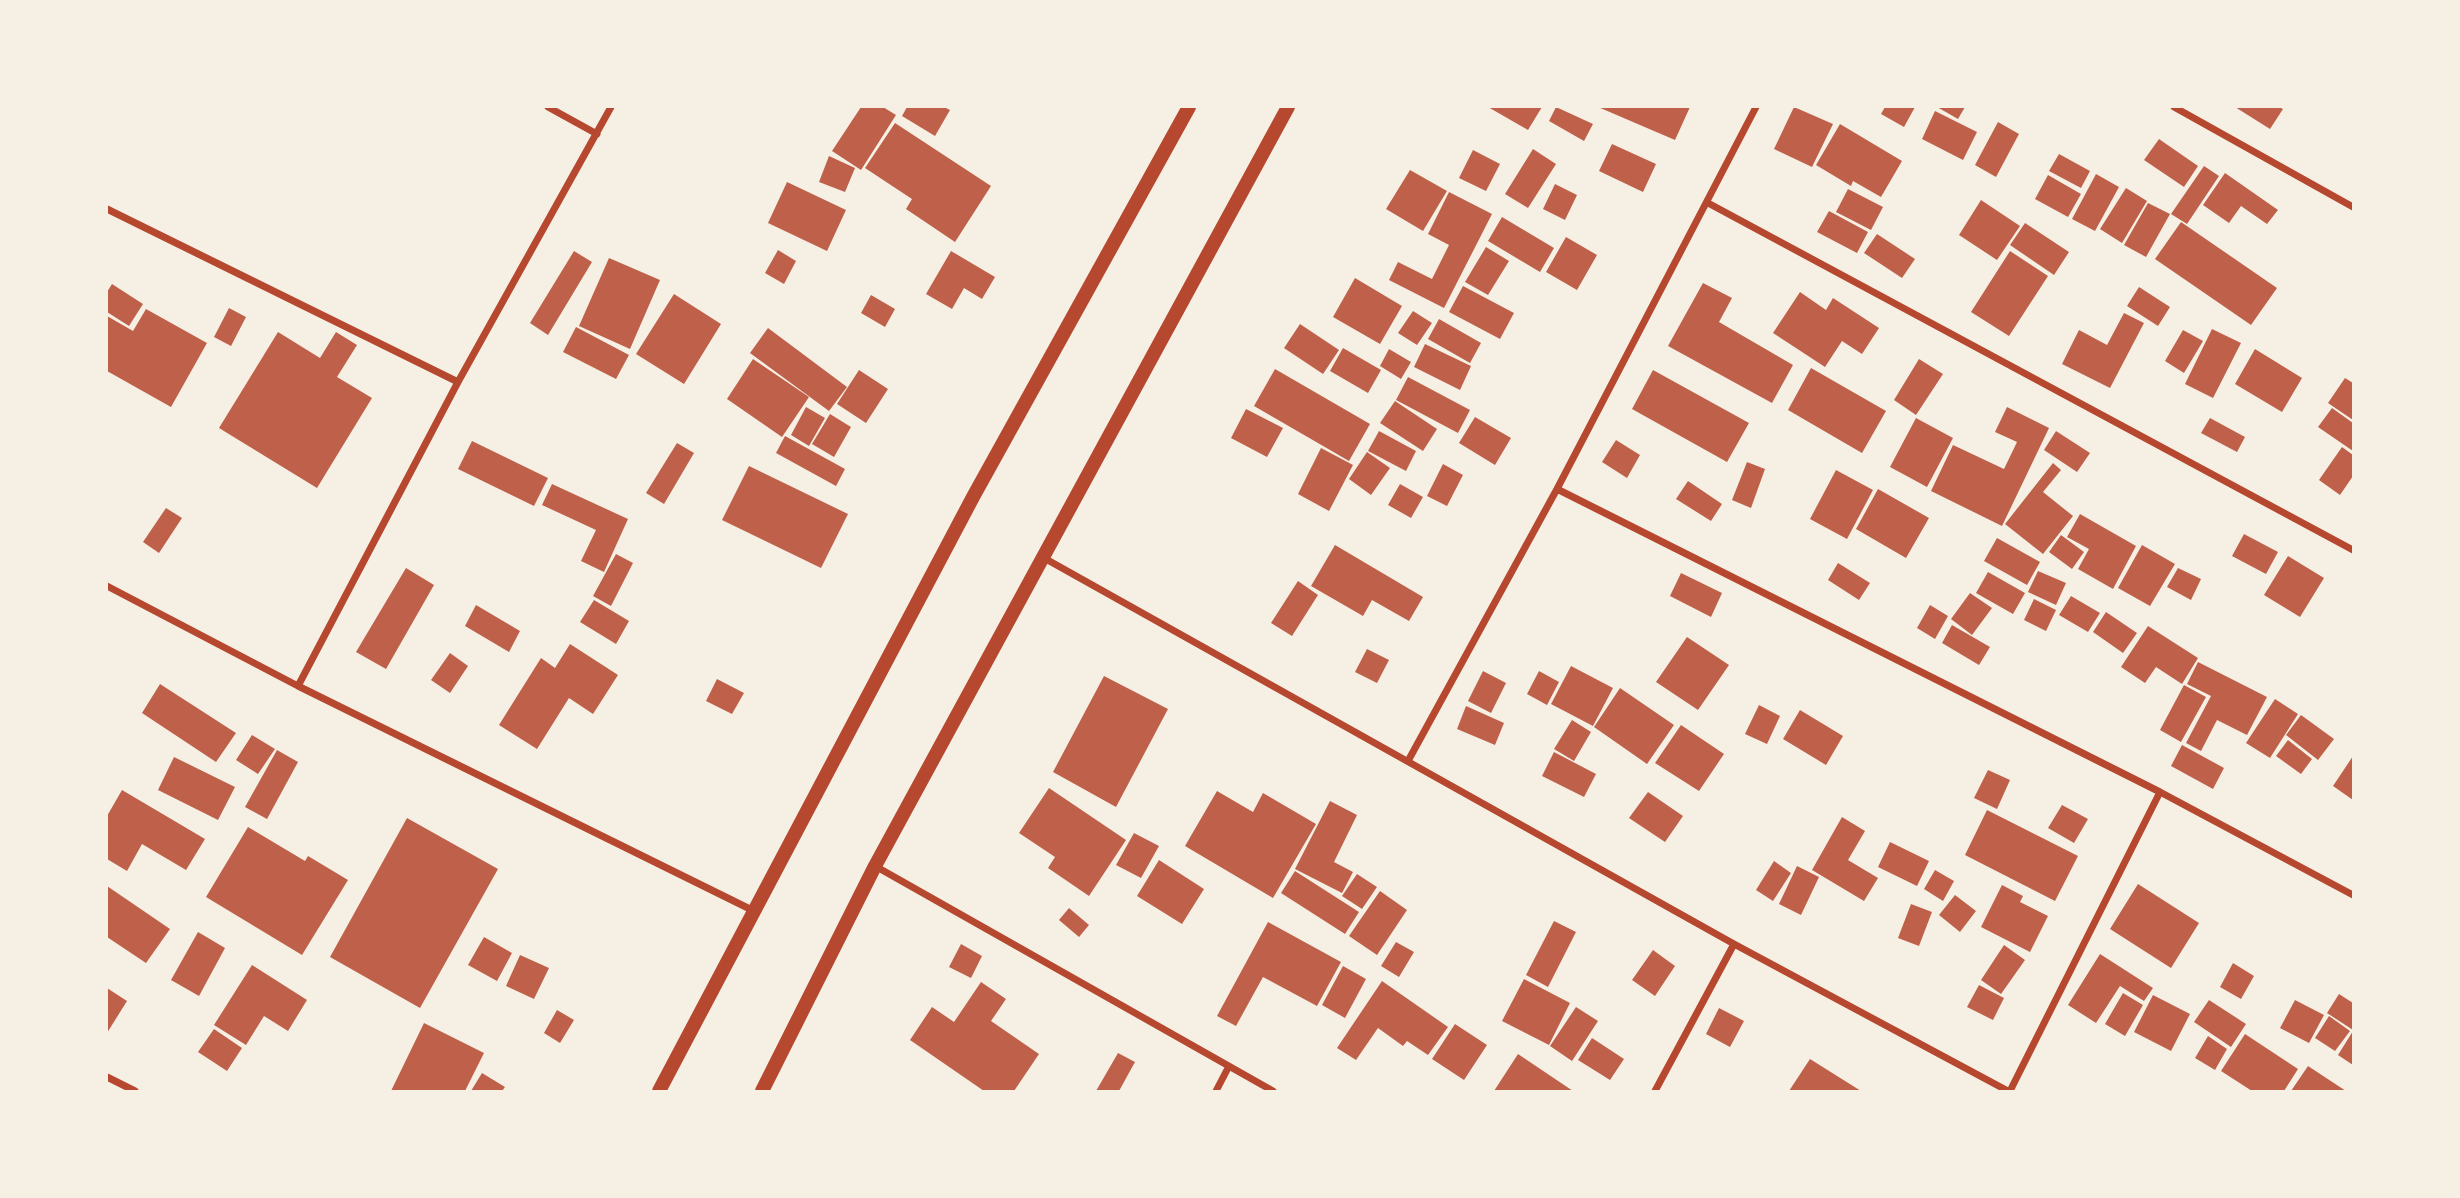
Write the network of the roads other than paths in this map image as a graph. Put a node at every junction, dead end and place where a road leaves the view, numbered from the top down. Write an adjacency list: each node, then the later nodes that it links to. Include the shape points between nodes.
1 (548, 107): 7 (street)
2 (611, 107): 7 (street)
3 (1189, 107): 21 (main road, via 973,497)
4 (1288, 107): 14 (main road)
5 (1756, 107): 8 (street)
6 (2174, 107): 9 (street)
7 (597, 134): 11 (street)
8 (1708, 203): 12 (street); 13 (street)
9 (2353, 207)
10 (107, 209): 11 (street)
11 (458, 382): 16 (street)
12 (1557, 489): 17 (street); 18 (street)
13 (2353, 550)
14 (1044, 558): 17 (street); 19 (main road)
15 (107, 586): 16 (street)
16 (298, 686): 21 (street)
17 (1408, 761): 22 (street)
18 (2160, 792): 20 (street); 31 (street)
19 (875, 866): 23 (street); 27 (main road)
20 (2353, 895)
21 (754, 912): 26 (main road)
22 (1734, 944): 30 (street); 31 (street)
23 (1228, 1068): 28 (street); 29 (street)
24 (107, 1077): 25 (street)
25 (135, 1091)
26 (659, 1091)
27 (762, 1091)
28 (1216, 1091)
29 (1273, 1091)
30 (1655, 1091)
31 (2009, 1091)

